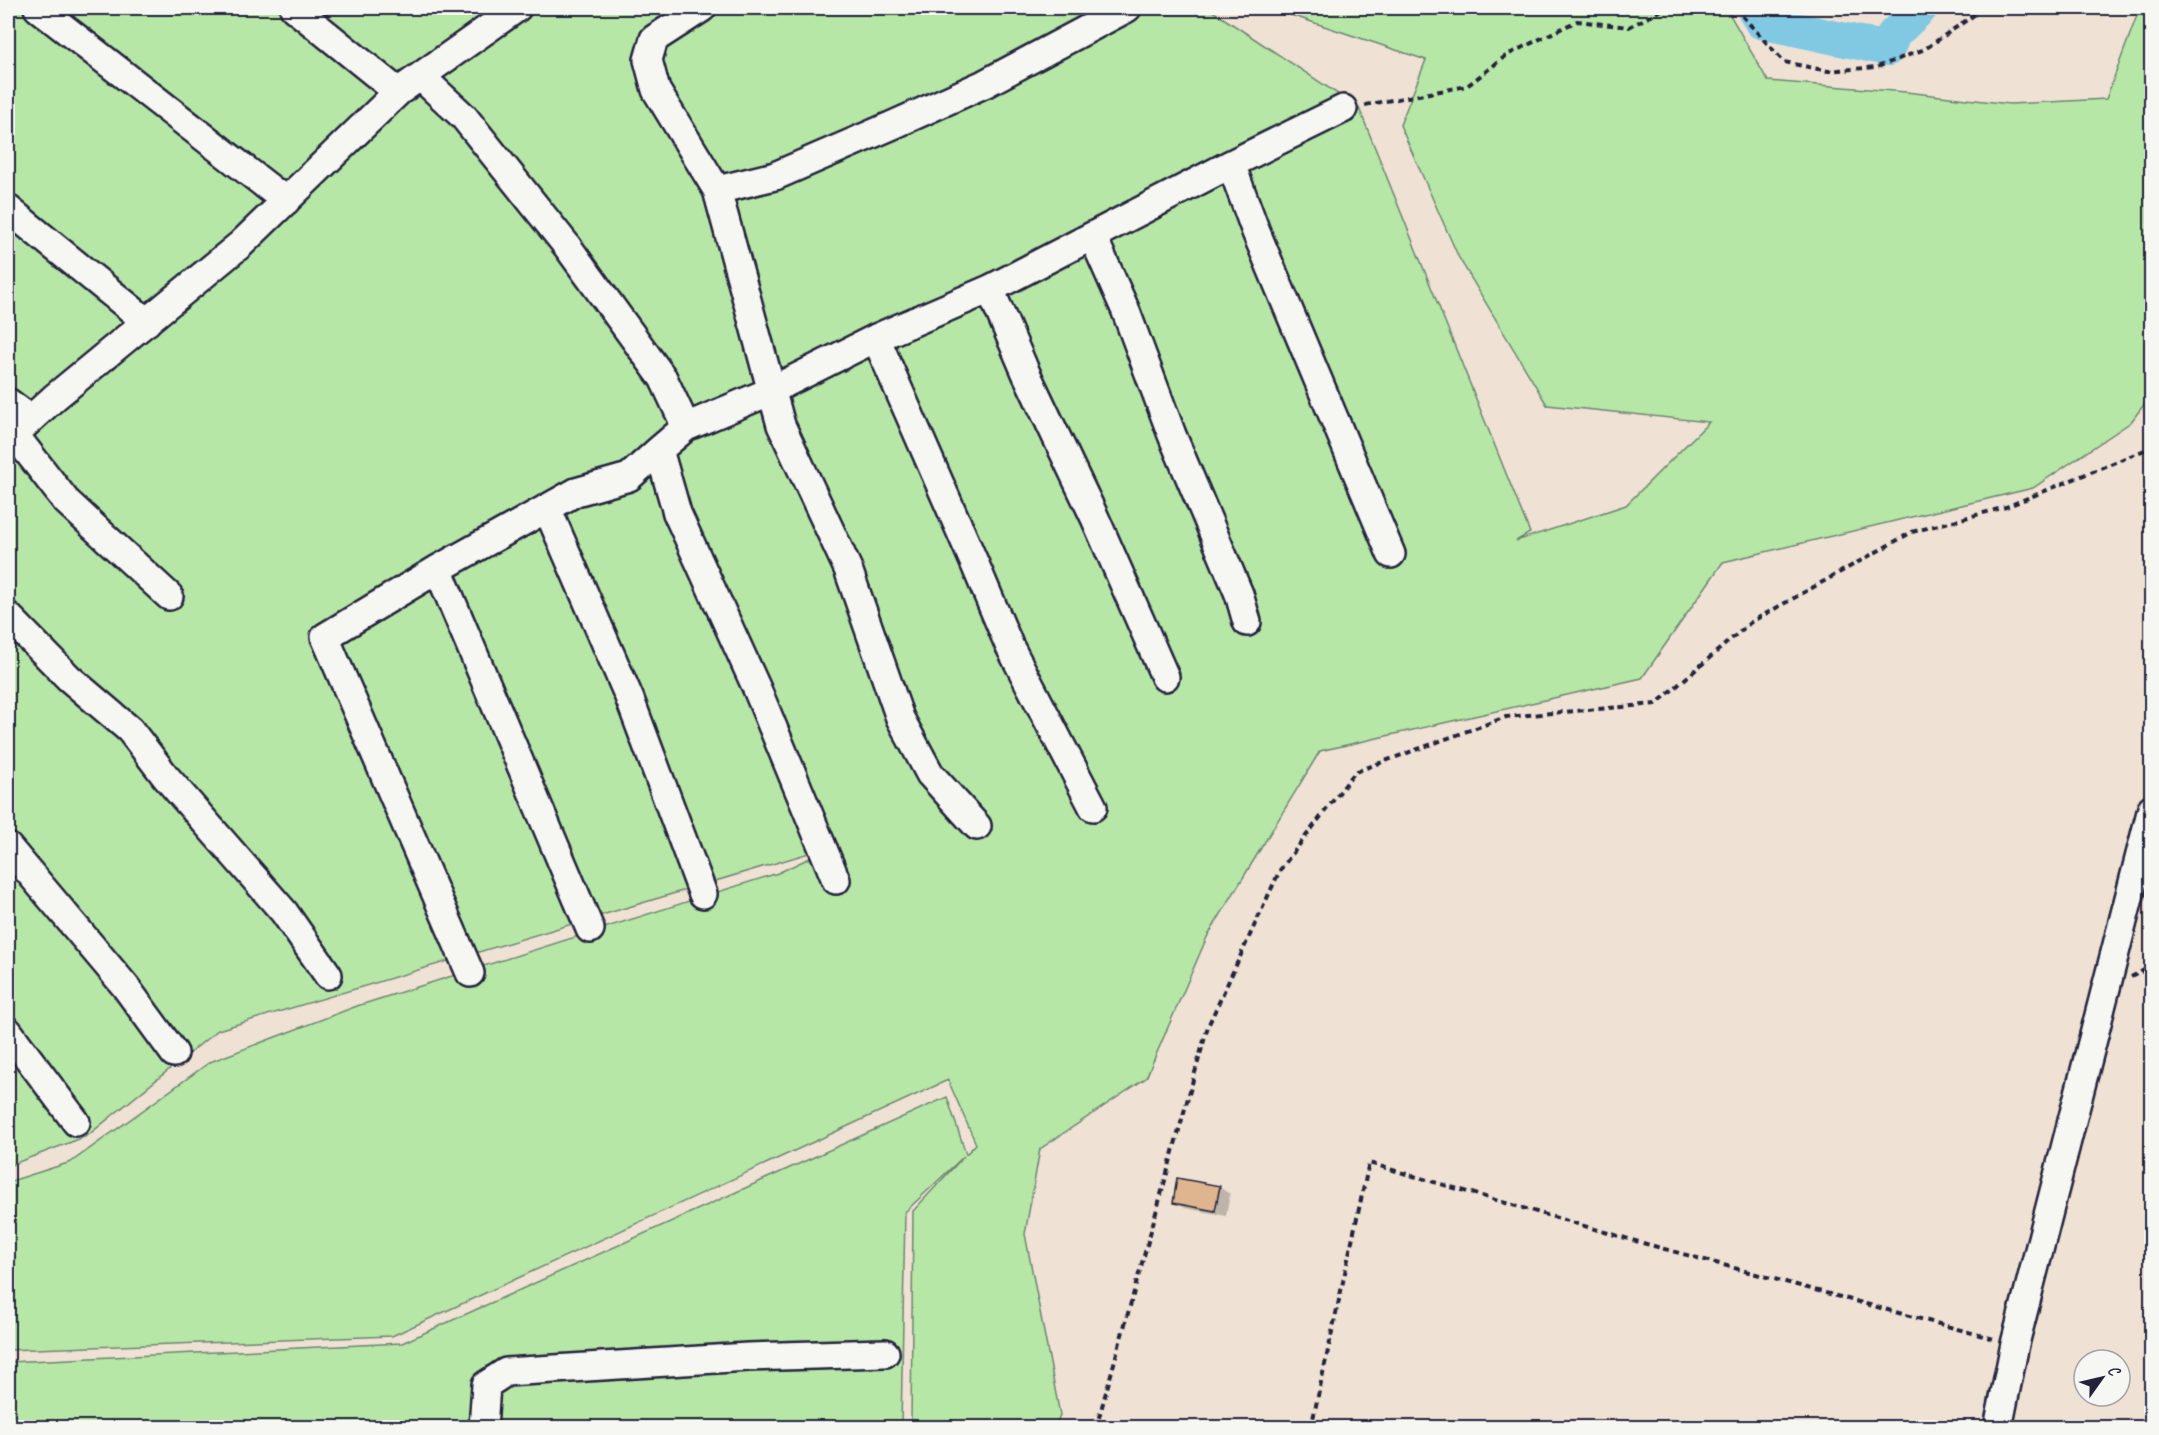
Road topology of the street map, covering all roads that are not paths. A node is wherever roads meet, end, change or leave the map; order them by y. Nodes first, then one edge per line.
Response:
1 (38, 8) edge
2 (294, 8) edge
3 (517, 8) edge
4 (702, 8) edge
5 (1127, 8) edge
6 (421, 76) junction
7 (398, 93) junction
8 (1343, 109) road end
9 (1231, 164) junction
10 (717, 190) junction
11 (286, 201) junction
12 (8, 209) edge
13 (1093, 237) junction
14 (990, 289) junction
15 (147, 322) junction
16 (876, 338) junction
17 (771, 390) junction
18 (8, 402) edge
19 (686, 428) junction
20 (18, 431) edge
21 (659, 450) junction
22 (547, 508) junction
23 (1391, 554) dead end
24 (438, 569) junction
25 (169, 596) dead end
26 (8, 616) edge
27 (1247, 622) dead end
28 (1165, 677) dead end
29 (1093, 807) dead end
30 (2151, 808) edge
31 (977, 826) dead end
32 (8, 848) edge
33 (836, 880) dead end
34 (704, 894) dead end
35 (590, 929) dead end
36 (470, 973) dead end
37 (328, 975) dead end
38 (8, 1031) edge
39 (174, 1053) dead end
40 (76, 1122) dead end
41 (885, 1353) dead end
42 (483, 1428) edge
43 (1998, 1428) edge

1 - 11 street
2 - 7 street
3 - 6 street
4 - 10 street
5 - 10 street
6 - 7 street
6 - 19 street
7 - 11 street
8 - 9 street
9 - 13 street
9 - 23 street
10 - 17 street
11 - 15 street
12 - 15 street
13 - 14 street
13 - 27 street
14 - 16 street
14 - 28 street
15 - 20 street
16 - 17 street
16 - 29 street
17 - 19 street
17 - 31 street
18 - 20 street
19 - 21 street
20 - 25 street
21 - 22 street
21 - 33 street
22 - 24 street
22 - 34 street
24 - 35 street
24 - 36 street
26 - 37 street
30 - 43 street
32 - 39 street
38 - 40 street
41 - 42 street

